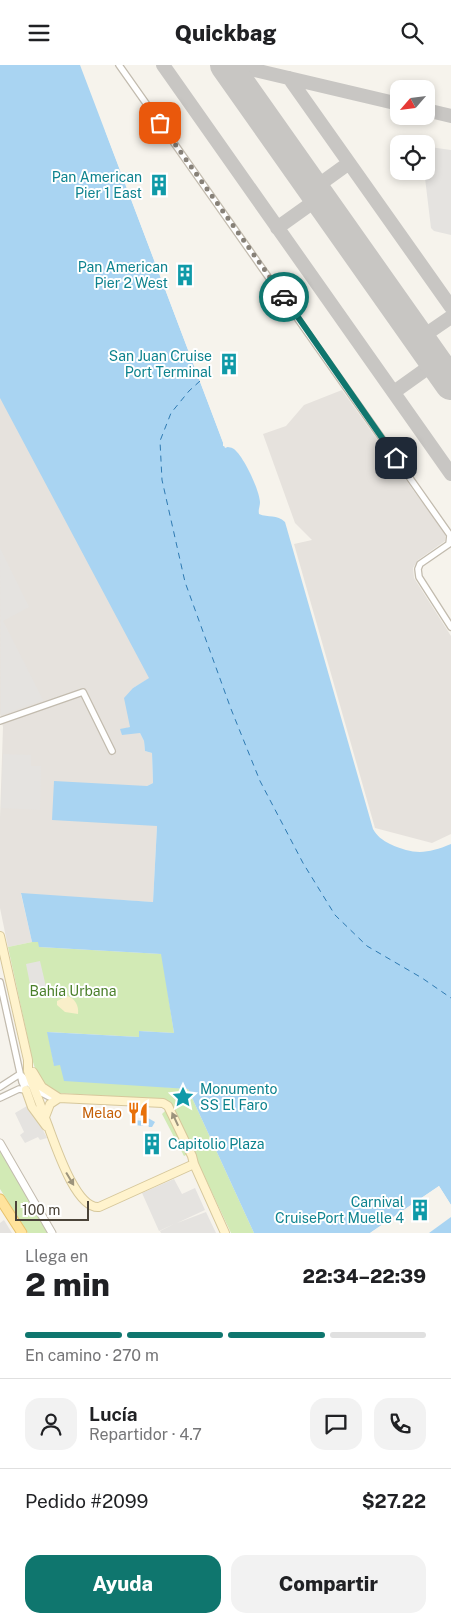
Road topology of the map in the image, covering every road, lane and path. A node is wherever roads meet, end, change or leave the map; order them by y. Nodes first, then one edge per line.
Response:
1 (119, 65) edge
2 (451, 627) edge
3 (0, 721) edge
4 (112, 751) dead end
5 (0, 936) edge
6 (0, 983) edge
7 (28, 1061) junction
8 (20, 1074) junction
9 (0, 1087) edge
10 (29, 1088) junction
11 (0, 1098) edge
12 (59, 1099) junction
13 (45, 1117) junction
14 (51, 1134) junction
15 (0, 1143) edge
16 (194, 1164) junction
17 (0, 1199) edge
18 (22, 1233) edge
19 (52, 1233) edge
20 (225, 1233) edge

1 - 2 street
3 - 4 street
5 - 7 main road
6 - 8 street
7 - 10 main road
7 - 12 main road
8 - 9 street
8 - 10 street
10 - 11 street
10 - 12 street
10 - 13 main road
10 - 14 main road
12 - 13 main road
16 -> 12 main road
13 - 14 main road
14 -> 16 main road
15 - 19 street
16 - 20 main road
17 - 18 main road

